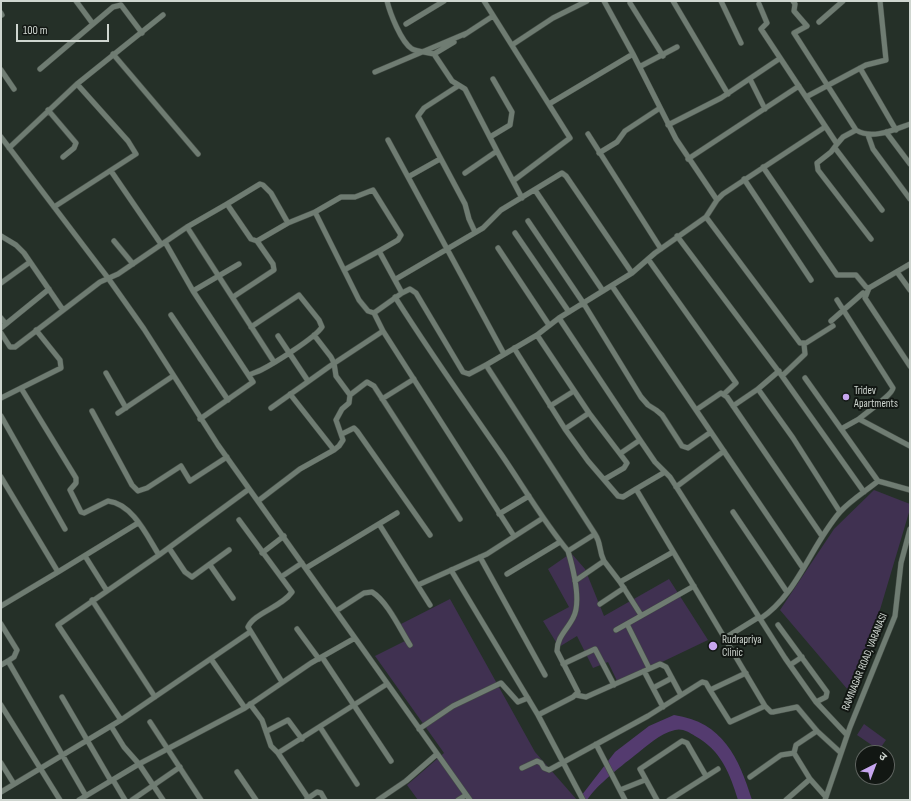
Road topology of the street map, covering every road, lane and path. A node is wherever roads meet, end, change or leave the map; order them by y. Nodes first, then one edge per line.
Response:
1 (76, 1) edge
2 (387, 1) edge
3 (444, 1) edge
4 (484, 1) edge
5 (587, 1) edge
6 (604, 1) edge
7 (673, 1) edge
8 (721, 1) edge
9 (793, 1) edge
10 (843, 1) edge
11 (880, 1) edge
12 (118, 3) edge
13 (630, 3) dead end
14 (759, 4) dead end
15 (163, 15) dead end
16 (494, 16) junction
17 (820, 22) dead end
18 (93, 24) junction
19 (406, 24) dead end
20 (142, 33) junction
21 (467, 33) junction
22 (742, 42) dead end
23 (512, 45) junction
24 (676, 47) dead end
25 (424, 52) junction
26 (113, 54) junction
27 (434, 54) junction
28 (633, 54) junction
29 (662, 56) junction
30 (779, 59) junction
31 (641, 66) junction
32 (860, 68) junction
33 (40, 69) dead end
34 (1, 70) edge
35 (375, 72) dead end
36 (493, 79) dead end
37 (750, 79) junction
38 (77, 84) junction
39 (458, 86) junction
40 (799, 86) junction
41 (829, 86) junction
42 (14, 89) dead end
43 (728, 94) junction
44 (806, 97) junction
45 (549, 104) junction
46 (660, 108) junction
47 (765, 108) junction
48 (48, 110) junction
49 (910, 124) edge
50 (668, 125) junction
51 (825, 127) junction
52 (856, 130) junction
53 (896, 130) junction
54 (886, 132) junction
55 (588, 134) dead end
56 (868, 135) junction
57 (1, 137) edge
58 (490, 137) junction
59 (388, 140) dead end
60 (836, 146) junction
61 (9, 148) junction
62 (497, 151) junction
63 (599, 153) junction
64 (198, 154) dead end
65 (63, 157) dead end
66 (440, 159) junction
67 (688, 159) junction
68 (910, 164) edge
69 (763, 167) junction
70 (111, 171) junction
71 (465, 173) dead end
72 (408, 177) junction
73 (744, 179) junction
74 (513, 181) junction
75 (535, 190) junction
76 (910, 197) edge
77 (522, 198) junction
78 (716, 200) junction
79 (227, 204) junction
80 (54, 207) junction
81 (882, 210) dead end
82 (315, 212) junction
83 (706, 218) junction
84 (528, 221) dead end
85 (288, 223) junction
86 (187, 227) junction
87 (475, 232) junction
88 (515, 233) dead end
89 (1, 236) edge
90 (677, 236) junction
91 (871, 239) dead end
92 (114, 241) dead end
93 (257, 242) junction
94 (163, 243) junction
95 (447, 248) junction
96 (498, 248) dead end
97 (661, 249) junction
98 (378, 251) junction
99 (648, 259) junction
100 (30, 262) junction
101 (133, 264) junction
102 (239, 264) dead end
103 (910, 264) edge
104 (344, 270) junction
105 (897, 272) junction
106 (632, 273) junction
107 (220, 276) junction
108 (108, 278) junction
109 (396, 279) junction
110 (811, 280) dead end
111 (1, 283) edge
112 (612, 286) junction
113 (869, 288) junction
114 (49, 289) junction
115 (910, 290) edge
116 (193, 291) junction
117 (603, 291) junction
118 (402, 293) junction
119 (862, 293) dead end
120 (233, 297) junction
121 (395, 297) junction
122 (838, 300) dead end
123 (584, 304) junction
124 (63, 310) junction
125 (844, 310) junction
126 (569, 312) junction
127 (374, 313) junction
128 (171, 315) dead end
129 (1, 318) edge
130 (559, 318) junction
131 (6, 324) junction
132 (548, 325) junction
133 (251, 327) junction
134 (1, 328) edge
135 (36, 330) junction
136 (383, 331) junction
137 (1, 333) edge
138 (537, 334) junction
139 (314, 335) junction
140 (278, 336) dead end
141 (804, 344) junction
142 (514, 348) junction
143 (288, 352) junction
144 (504, 354) junction
145 (274, 362) junction
146 (334, 363) junction
147 (486, 365) junction
148 (910, 366) edge
149 (106, 373) dead end
150 (781, 374) junction
151 (249, 375) junction
152 (173, 376) junction
153 (805, 378) dead end
154 (414, 379) junction
155 (308, 381) junction
156 (21, 388) junction
157 (758, 389) junction
158 (574, 391) junction
159 (290, 394) junction
160 (724, 394) junction
161 (350, 395) junction
162 (1, 398) edge
163 (382, 399) junction
164 (228, 400) junction
165 (550, 406) junction
166 (733, 406) junction
167 (126, 408) junction
168 (271, 408) dead end
169 (696, 410) junction
170 (92, 411) dead end
171 (118, 413) dead end
172 (589, 413) junction
173 (1, 416) edge
174 (200, 419) junction
175 (859, 419) junction
176 (565, 429) junction
177 (841, 429) junction
178 (711, 432) junction
179 (342, 434) junction
180 (640, 440) junction
181 (910, 446) edge
182 (334, 450) junction
183 (724, 451) junction
184 (621, 453) junction
185 (227, 457) junction
186 (665, 472) junction
187 (1, 477) edge
188 (605, 479) junction
189 (878, 481) junction
190 (676, 487) junction
191 (249, 489) junction
192 (636, 489) junction
193 (910, 490) edge
194 (864, 492) junction
195 (529, 496) junction
196 (258, 501) junction
197 (733, 512) dead end
198 (840, 512) junction
199 (397, 513) dead end
200 (499, 514) junction
201 (543, 518) junction
202 (460, 519) dead end
203 (239, 520) dead end
204 (138, 523) junction
205 (378, 524) junction
206 (65, 529) dead end
207 (910, 529) edge
208 (595, 534) junction
209 (430, 535) dead end
210 (284, 536) junction
211 (514, 536) junction
212 (822, 536) junction
213 (560, 542) junction
214 (168, 548) junction
215 (229, 550) dead end
216 (568, 551) junction
217 (262, 552) junction
218 (673, 552) junction
219 (159, 555) junction
220 (85, 556) junction
221 (480, 557) junction
222 (604, 560) junction
223 (302, 563) junction
224 (210, 565) junction
225 (306, 568) junction
226 (803, 568) junction
227 (451, 570) junction
228 (58, 572) junction
229 (507, 574) dead end
230 (281, 577) junction
231 (575, 581) junction
232 (620, 582) junction
233 (418, 585) junction
234 (694, 586) junction
235 (624, 588) junction
236 (107, 591) junction
237 (787, 592) junction
238 (233, 598) dead end
239 (92, 600) junction
240 (600, 604) dead end
241 (430, 605) dead end
242 (1, 606) edge
243 (336, 611) junction
244 (641, 615) junction
245 (760, 618) junction
246 (1, 624) edge
247 (627, 624) junction
248 (778, 626) dead end
249 (297, 629) dead end
250 (616, 630) dead end
251 (250, 632) junction
252 (355, 638) junction
253 (725, 638) junction
254 (410, 645) dead end
255 (802, 657) junction
256 (320, 658) junction
257 (210, 659) junction
258 (8, 661) junction
259 (563, 664) junction
260 (790, 665) junction
261 (1, 666) edge
262 (647, 669) junction
263 (746, 673) junction
264 (545, 675) dead end
265 (672, 678) junction
266 (282, 682) junction
267 (387, 684) junction
268 (614, 685) junction
269 (653, 688) junction
270 (710, 690) junction
271 (576, 694) junction
272 (681, 695) junction
273 (62, 697) dead end
274 (154, 697) junction
275 (528, 698) junction
276 (816, 702) junction
277 (250, 704) junction
278 (353, 704) junction
279 (1, 705) edge
280 (765, 706) junction
281 (663, 707) junction
282 (245, 708) junction
283 (3, 711) edge
284 (538, 714) junction
285 (121, 720) junction
286 (150, 722) dead end
287 (111, 726) junction
288 (320, 727) junction
289 (419, 729) junction
290 (266, 731) junction
291 (817, 731) junction
292 (847, 735) junction
293 (302, 739) junction
294 (87, 740) junction
295 (596, 744) junction
296 (168, 749) junction
297 (278, 753) junction
298 (794, 753) junction
299 (841, 753) junction
300 (437, 754) junction
301 (62, 755) junction
302 (392, 761) dead end
303 (564, 761) junction
304 (1, 763) edge
305 (139, 764) junction
306 (180, 767) junction
307 (41, 768) junction
308 (522, 768) dead end
309 (718, 769) dead end
310 (237, 772) dead end
311 (706, 776) junction
312 (750, 777) dead end
313 (810, 779) junction
314 (112, 780) junction
315 (645, 780) junction
316 (14, 784) junction
317 (153, 784) junction
318 (357, 784) dead end
319 (620, 790) junction
320 (1, 792) edge
321 (466, 795) junction
322 (86, 796) junction
323 (582, 797) edge
324 (307, 799) edge
325 (825, 799) edge
326 (60, 800) edge
327 (79, 800) edge
328 (125, 800) edge
329 (132, 800) edge
330 (163, 800) edge
331 (201, 800) edge
332 (256, 800) edge
333 (326, 800) edge
334 (378, 800) edge
335 (458, 800) edge
336 (470, 800) edge
337 (625, 800) edge
338 (657, 800) edge
339 (669, 800) edge
340 (786, 800) edge

1 - 18 street
2 - 25 street
3 - 19 street
4 - 16 street
5 - 23 street
6 - 28 street
7 - 43 street
8 - 22 street
9 - 41 street
10 - 17 street
11 - 32 street
12 - 18 street
12 - 20 street
13 - 29 street
14 - 30 street
15 - 20 street
16 - 21 street
16 - 23 street
18 - 33 street
20 - 26 street
21 - 25 street
21 - 27 street
23 - 45 street
24 - 29 street
25 - 27 street
25 - 35 street
26 - 38 street
26 - 64 street
27 - 39 street
28 - 31 street
28 - 45 street
29 - 31 street
30 - 37 street
30 - 40 street
31 - 46 street
32 - 41 street
32 - 53 street
34 - 42 street
36 - 58 street
37 - 43 street
37 - 47 street
38 - 48 street
38 - 70 street
39 - 58 street
39 - 66 street
40 - 44 street
40 - 47 street
41 - 44 street
41 - 52 street
43 - 50 street
44 - 51 street
45 - 74 street
46 - 50 street
46 - 63 street
47 - 67 street
48 - 61 street
48 - 65 street
49 - 53 street
50 - 67 street
51 - 60 street
51 - 69 street
52 - 56 street
52 - 60 street
53 - 54 street
54 - 56 street
54 - 68 street
55 - 63 street
56 - 76 street
57 - 61 street
58 - 62 street
59 - 72 street
60 - 81 street
60 - 91 street
61 - 80 street
62 - 71 street
62 - 74 street
63 - 97 street
66 - 72 street
66 - 87 street
67 - 78 street
69 - 73 street
69 - 113 street
70 - 80 street
70 - 94 street
72 - 95 street
73 - 78 street
73 - 110 street
74 - 77 street
75 - 77 street
75 - 106 street
75 - 117 street
77 - 87 street
78 - 83 street
79 - 85 street
79 - 86 street
79 - 93 street
80 - 108 street
82 - 85 street
82 - 98 street
82 - 104 street
83 - 90 street
83 - 141 street
84 - 123 street
85 - 93 street
86 - 94 street
86 - 107 street
87 - 95 street
88 - 126 street
89 - 100 street
90 - 97 street
90 - 150 street
92 - 101 street
93 - 120 street
94 - 101 street
94 - 116 street
95 - 109 street
95 - 144 street
96 - 132 street
97 - 99 street
98 - 104 street
98 - 109 street
99 - 106 street
99 - 160 street
100 - 111 street
100 - 114 street
101 - 108 street
102 - 107 street
103 - 105 street
104 - 127 street
105 - 113 street
105 - 115 street
106 - 112 street
107 - 116 street
107 - 120 street
108 - 124 street
108 - 152 street
109 - 118 street
112 - 117 street
112 - 169 street
113 - 148 street
114 - 124 street
114 - 131 street
116 - 151 street
117 - 123 street
118 - 121 street
118 - 147 street
119 - 125 street
120 - 133 street
121 - 127 street
121 - 195 street
122 - 125 street
123 - 126 street
123 - 178 street
124 - 135 street
125 - 141 street
125 - 175 street
126 - 130 street
127 - 136 street
128 - 164 street
129 - 131 street
130 - 132 street
130 - 180 street
131 - 134 street
132 - 138 street
133 - 139 street
133 - 145 street
135 - 137 street
135 - 156 street
136 - 146 street
136 - 154 street
138 - 142 street
138 - 158 street
139 - 143 street
139 - 146 street
140 - 143 street
141 - 150 street
142 - 144 street
142 - 165 street
143 - 145 street
143 - 155 street
144 - 147 street
145 - 151 street
146 - 155 street
146 - 161 street
147 - 208 street
149 - 167 street
150 - 157 street
150 - 194 street
151 - 164 street
152 - 167 street
152 - 174 street
153 - 177 street
154 - 163 street
154 - 200 street
155 - 159 street
156 - 162 street
156 - 204 street
157 - 166 street
157 - 198 street
158 - 165 street
158 - 172 street
159 - 168 street
159 - 182 street
160 - 166 street
160 - 169 street
161 - 163 street
161 - 179 street
163 - 202 street
164 - 174 street
165 - 176 street
166 - 212 street
167 - 171 street
169 - 178 street
170 - 185 street
172 - 176 street
172 - 184 street
173 - 206 street
174 - 185 street
175 - 177 street
175 - 181 street
176 - 188 street
177 - 189 street
178 - 183 street
179 - 182 street
179 - 209 street
180 - 184 street
180 - 186 street
182 - 196 street
183 - 190 street
183 - 226 street
184 - 188 street
185 - 191 street
186 - 190 street
186 - 192 street
187 - 228 street
188 - 192 street
189 - 193 street
189 - 194 street
190 - 245 street
191 - 196 street
191 - 214 street
192 - 218 street
194 - 198 street
195 - 200 street
195 - 201 street
196 - 210 street
197 - 237 street
198 - 212 street
199 - 205 street
200 - 211 street
201 - 211 street
201 - 213 street
203 - 217 street
204 - 219 street
204 - 220 street
205 - 225 street
205 - 233 street
207 - 292 street, RAMNAGAR ROAD, VARANASI
208 - 216 street
208 - 222 street
210 - 217 street
210 - 223 street
211 - 221 street
212 - 226 street
213 - 216 street
213 - 229 street
214 - 219 street
214 - 224 street
215 - 224 street
216 - 231 street
217 - 230 street
218 - 232 street
218 - 234 street
219 - 236 street
220 - 228 street
220 - 236 street
221 - 227 street
221 - 264 street
222 - 231 street
222 - 232 street
223 - 225 street
223 - 230 street
224 - 238 street
225 - 243 street
226 - 237 street
227 - 233 street
227 - 275 street
228 - 242 street
230 - 251 street
231 - 259 street
232 - 235 street
233 - 241 street
234 - 244 street
234 - 253 street
235 - 240 street
235 - 244 street
236 - 239 street
237 - 245 street
239 - 274 street
239 - 285 street
243 - 252 street
243 - 254 street
244 - 247 street
245 - 253 street
245 - 260 street
246 - 258 street
247 - 250 street
247 - 262 street
248 - 255 street
249 - 256 street
251 - 257 street
251 - 266 street
252 - 256 street
252 - 267 street
253 - 263 street
255 - 260 street
255 - 276 street
256 - 266 street
256 - 278 street
257 - 274 street
257 - 282 street
258 - 261 street
258 - 301 street
259 - 268 street
259 - 271 street
260 - 276 street
262 - 265 street
262 - 268 street
262 - 269 street
263 - 270 street
263 - 280 street
265 - 269 street
265 - 272 street
266 - 277 street
267 - 278 street
267 - 289 street
268 - 271 street
269 - 281 street
270 - 272 street
270 - 280 street
271 - 284 street
272 - 281 street
273 - 294 street
274 - 285 street
275 - 284 street
275 - 289 street
276 - 292 street
277 - 282 street
277 - 290 street
278 - 288 street
278 - 302 street
279 - 283 street
280 - 291 street
281 - 295 street
282 - 296 street
283 - 307 street
284 - 303 street
285 - 287 street
286 - 296 street
287 - 294 street
287 - 305 street
288 - 293 street
288 - 318 street
289 - 300 street
290 - 293 street
290 - 297 street
291 - 298 street
291 - 299 street
292 - 299 street, RAMNAGAR ROAD, VARANASI
293 - 297 street
294 - 301 street
294 - 314 street
295 - 303 street
295 - 319 street
296 - 305 street
296 - 306 street
297 - 324 street
298 - 312 street
298 - 313 street
299 - 325 street, RAMNAGAR ROAD, VARANASI
300 - 321 street
300 - 334 street
301 - 307 street
301 - 322 street
303 - 308 street
303 - 323 street
304 - 316 street
305 - 314 street
305 - 317 street
306 - 317 street
306 - 331 street
307 - 316 street
307 - 326 street
309 - 311 street
310 - 332 street
311 - 315 street
311 - 339 street
313 - 325 street
313 - 340 street
314 - 322 street
314 - 328 street
315 - 319 street
315 - 338 street
316 - 320 street
317 - 329 street
317 - 330 street
319 - 337 street
321 - 335 street
321 - 336 street
322 - 327 street
324 - 333 street

